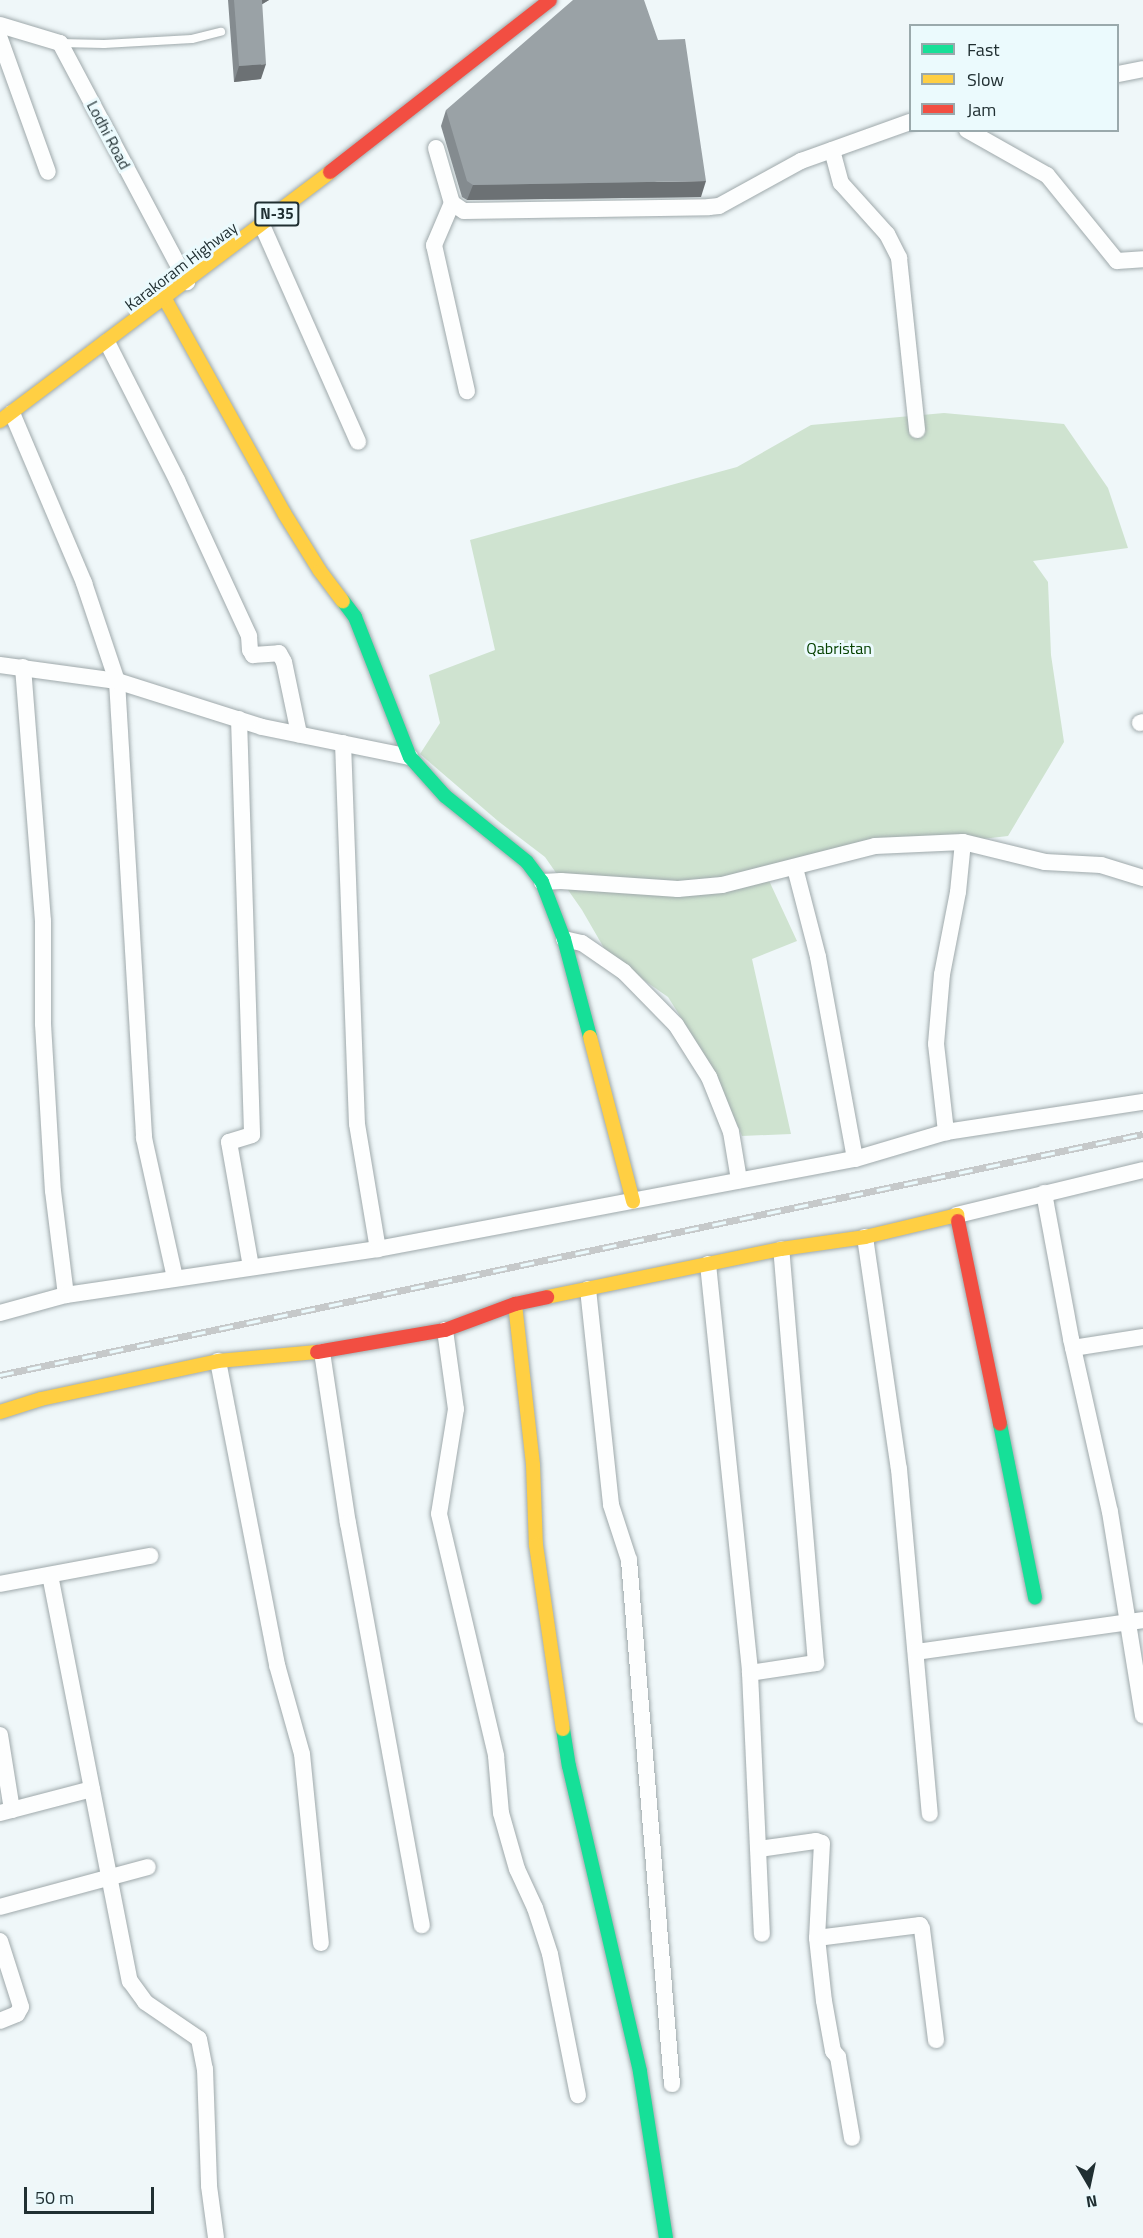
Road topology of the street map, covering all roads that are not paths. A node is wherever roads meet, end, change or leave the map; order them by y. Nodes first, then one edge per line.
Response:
1 (550, 0) edge
2 (0, 24) edge
3 (221, 32) dead end
4 (0, 39) edge
5 (60, 43) junction
6 (1143, 69) edge
7 (1119, 74) edge
8 (909, 122) edge
9 (971, 132) edge
10 (436, 148) dead end
11 (832, 150) junction
12 (48, 172) dead end
13 (452, 203) junction
14 (262, 225) junction
15 (1143, 259) edge
16 (187, 282) junction
17 (165, 298) junction
18 (107, 342) junction
19 (467, 391) dead end
20 (6, 417) edge
21 (917, 430) dead end
22 (358, 442) dead end
23 (0, 665) edge
24 (23, 667) junction
25 (117, 681) junction
26 (239, 719) junction
27 (299, 734) junction
28 (343, 743) junction
29 (410, 757) junction
30 (963, 842) junction
31 (795, 868) junction
32 (1143, 878) edge
33 (543, 882) junction
34 (564, 939) junction
35 (1143, 1102) edge
36 (946, 1132) junction
37 (855, 1159) junction
38 (1143, 1170) edge
39 (739, 1179) junction
40 (1044, 1194) junction
41 (633, 1201) junction
42 (957, 1215) junction
43 (865, 1237) junction
44 (378, 1249) junction
45 (781, 1249) junction
46 (708, 1264) junction
47 (251, 1267) junction
48 (175, 1278) junction
49 (588, 1289) junction
50 (66, 1295) junction
51 (515, 1304) junction
52 (0, 1313) edge
53 (445, 1330) junction
54 (1143, 1337) edge
55 (1073, 1348) junction
56 (322, 1352) junction
57 (218, 1361) junction
58 (0, 1412) edge
59 (150, 1556) dead end
60 (50, 1575) junction
61 (0, 1584) edge
62 (1035, 1598) dead end
63 (1135, 1621) edge
64 (916, 1652) junction
65 (750, 1673) junction
66 (1143, 1715) edge
67 (0, 1735) edge
68 (92, 1789) junction
69 (6, 1811) edge
70 (930, 1814) dead end
71 (759, 1848) junction
72 (148, 1866) dead end
73 (110, 1877) junction
74 (0, 1906) edge
75 (422, 1925) dead end
76 (762, 1934) dead end
77 (817, 1938) junction
78 (0, 1941) edge
79 (321, 1943) dead end
80 (0, 2021) edge
81 (936, 2040) dead end
82 (672, 2084) dead end
83 (578, 2095) dead end
84 (852, 2138) dead end
85 (216, 2238) edge
86 (666, 2238) edge

1 - 14 main road, Karakoram Highway / N-35
2 - 5 street
3 - 5 lane
4 - 12 street
5 - 16 street, Lodhi Road
6 - 7 street
8 - 11 street
9 - 15 street
10 - 13 street
11 - 13 street
11 - 21 street
13 - 19 street
14 - 16 main road, Karakoram Highway / N-35
14 - 22 street
16 - 17 main road, Karakoram Highway / N-35
17 - 18 main road, Karakoram Highway / N-35
17 - 29 main road
18 - 20 main road, Karakoram Highway / N-35
18 - 27 street
20 - 25 street
23 - 24 street
24 - 25 street
24 - 50 street
25 - 26 street
25 - 48 street
26 - 27 street
26 - 47 street
27 - 28 street
28 - 29 street
28 - 44 street
29 - 33 main road
30 - 31 street
30 - 32 street
30 - 36 street
31 - 33 street
31 - 37 street
33 - 34 main road
34 - 39 street
34 - 41 main road
35 - 36 street
36 - 37 street
37 - 39 street
38 - 40 street
39 - 41 street
40 - 42 street
40 - 55 street
41 - 44 street
42 - 43 main road
42 - 62 main road
43 - 45 main road
43 - 64 street
44 - 47 street
45 - 46 main road
45 - 65 street
46 - 49 main road
46 - 65 street
47 - 48 street
48 - 50 street
49 - 51 main road
49 - 82 street
50 - 52 street
51 - 53 main road
51 - 86 main road
53 - 56 main road
53 - 83 street
54 - 55 street
55 - 63 street
56 - 57 main road
56 - 75 street
57 - 58 main road
57 - 79 street
59 - 60 street
60 - 61 street
60 - 68 street
63 - 64 street
63 - 66 street
64 - 70 street
65 - 71 street
67 - 69 street
68 - 69 street
68 - 73 street
71 - 76 street
71 - 77 street
72 - 73 street
73 - 74 street
73 - 85 street
77 - 81 street
77 - 84 street
78 - 80 street

